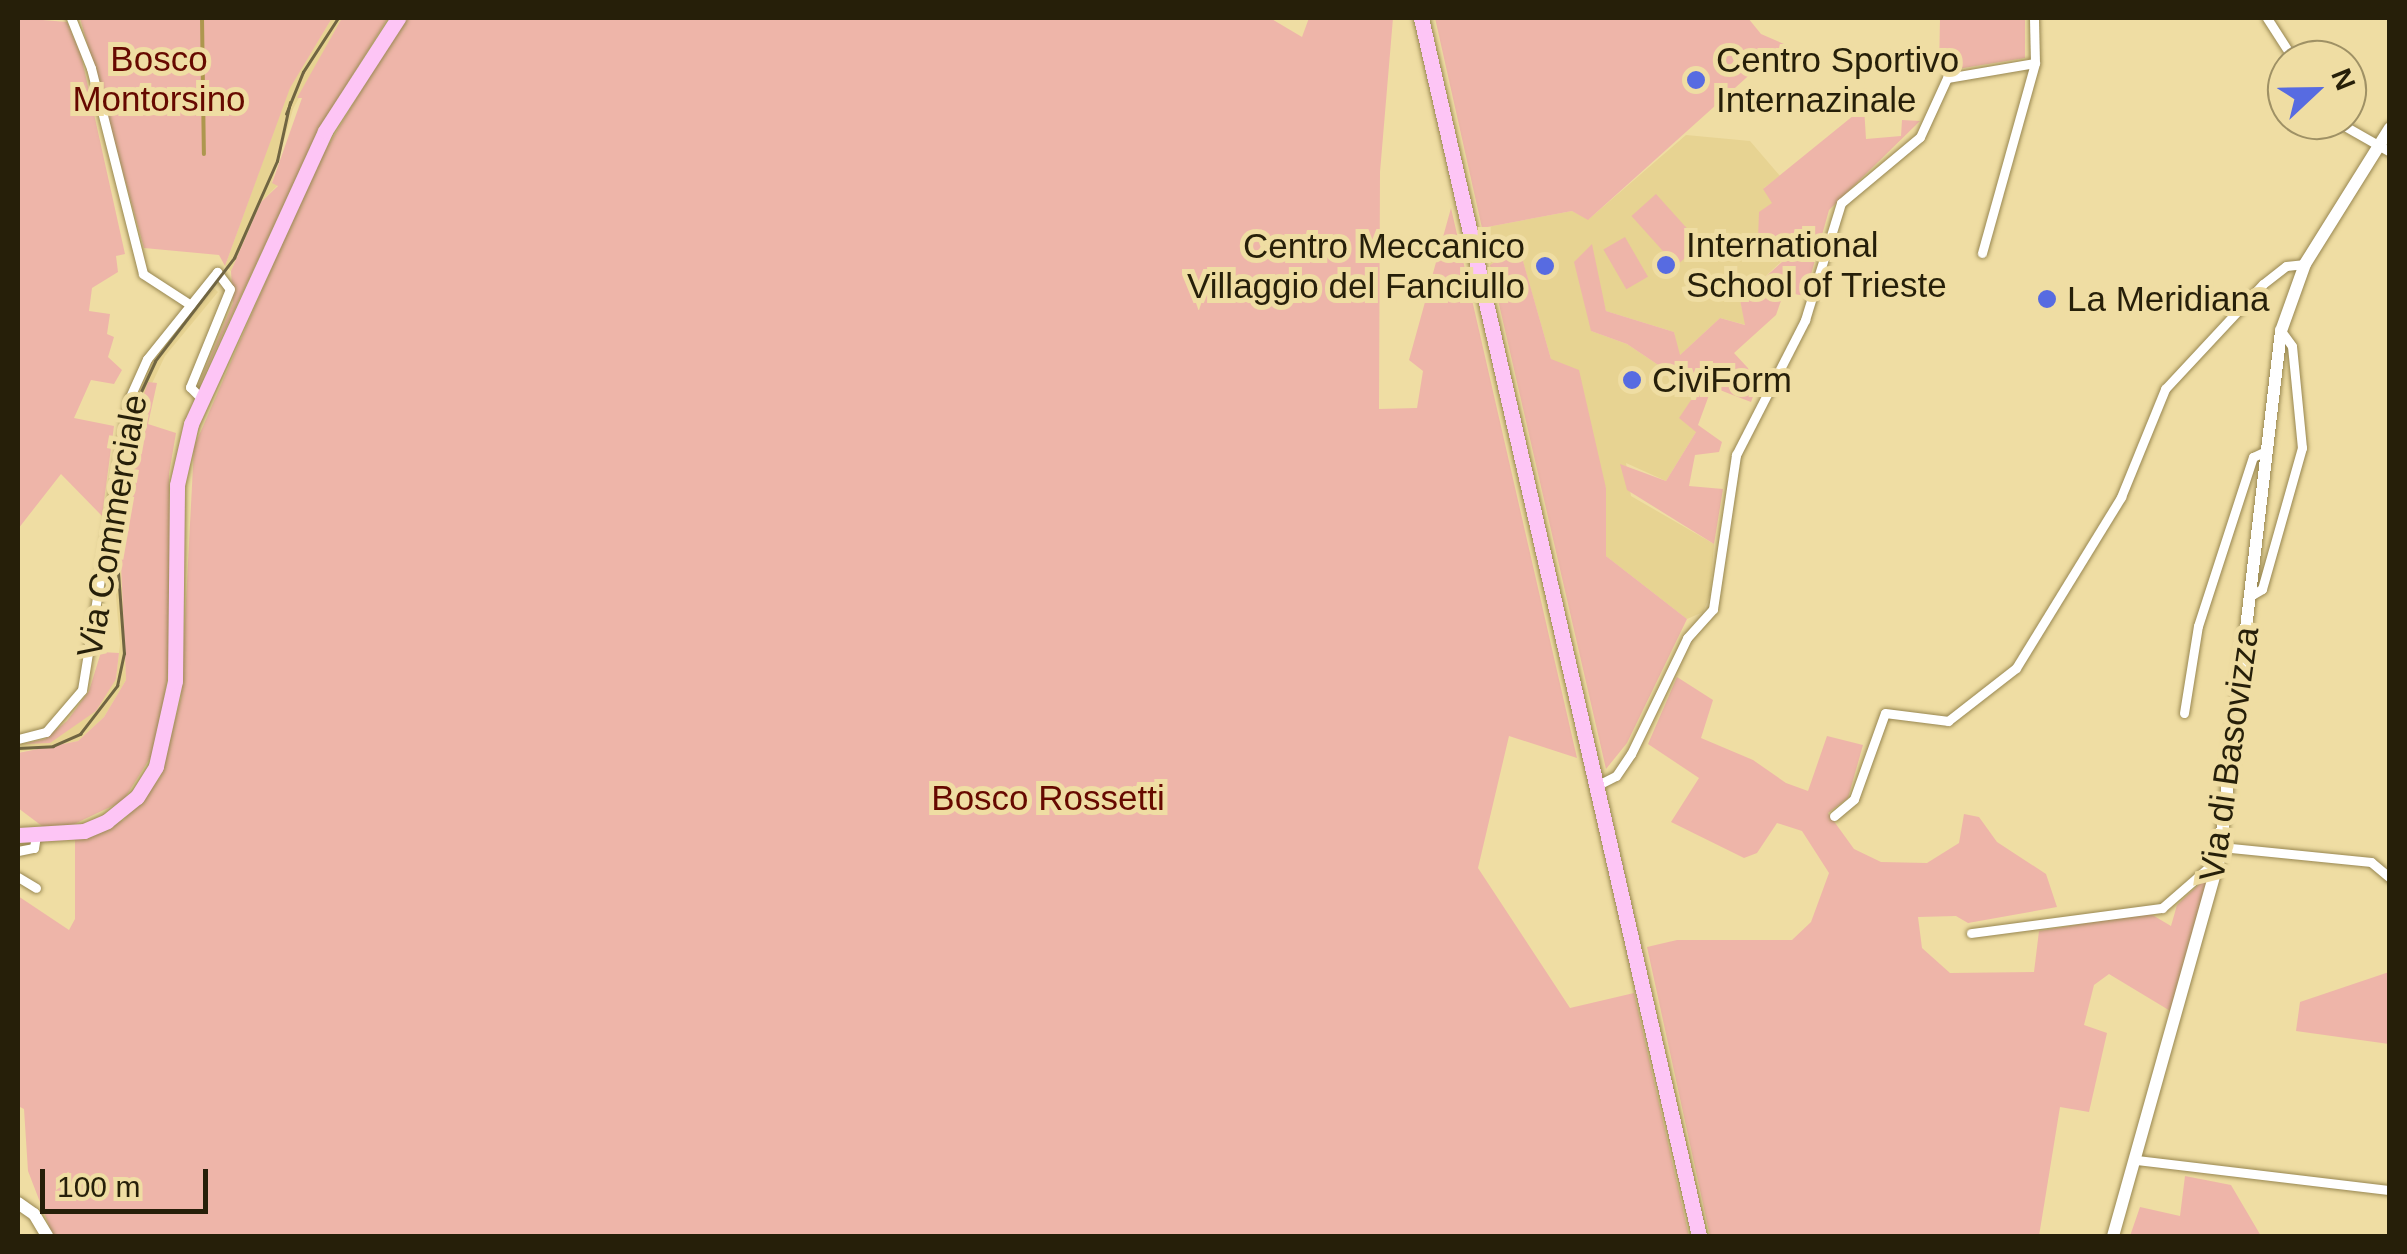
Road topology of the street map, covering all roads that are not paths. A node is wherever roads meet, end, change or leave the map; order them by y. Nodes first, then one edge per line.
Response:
1 (71, 18) edge
2 (398, 18) edge
3 (1421, 18) edge
4 (2034, 18) edge
5 (2267, 18) edge
6 (2281, 40) edge
7 (2035, 63) junction
8 (2390, 128) edge
9 (2383, 150) edge
10 (1982, 253) dead end
11 (2305, 264) junction
12 (191, 306) junction
13 (2281, 331) junction
14 (202, 399) junction
15 (2266, 450) junction
16 (2250, 596) junction
17 (2184, 714) dead end
18 (18, 739) edge
19 (1596, 786) junction
20 (1834, 816) dead end
21 (18, 835) edge
22 (36, 835) junction
23 (18, 851) edge
24 (2220, 853) junction
25 (18, 877) edge
26 (2390, 878) edge
27 (36, 888) dead end
28 (1971, 933) dead end
29 (2136, 1160) junction
30 (2390, 1190) edge
31 (18, 1208) edge
32 (47, 1236) edge
33 (1698, 1236) edge
34 (2113, 1236) edge

1 - 12 street
2 - 14 main road
3 - 19 main road
4 - 7 street
5 - 6 street
7 - 10 street
7 - 19 street
8 - 9 main road, Via di Basovizza
9 - 11 main road, Via di Basovizza
11 - 13 main road, Via di Basovizza
11 - 20 street
12 - 14 street, Via Commerciale
12 - 18 street, Via Commerciale
13 - 15 main road, Via di Basovizza
13 - 16 street
14 - 22 main road
15 - 16 main road, Via di Basovizza
15 - 17 street
16 - 24 main road, Via di Basovizza
19 - 33 main road
21 - 22 main road
22 - 23 street
24 - 26 street
24 - 28 street
24 - 29 main road, Via di Basovizza
25 - 27 street
29 - 30 street
29 - 34 main road, Via di Basovizza
31 - 32 main road

